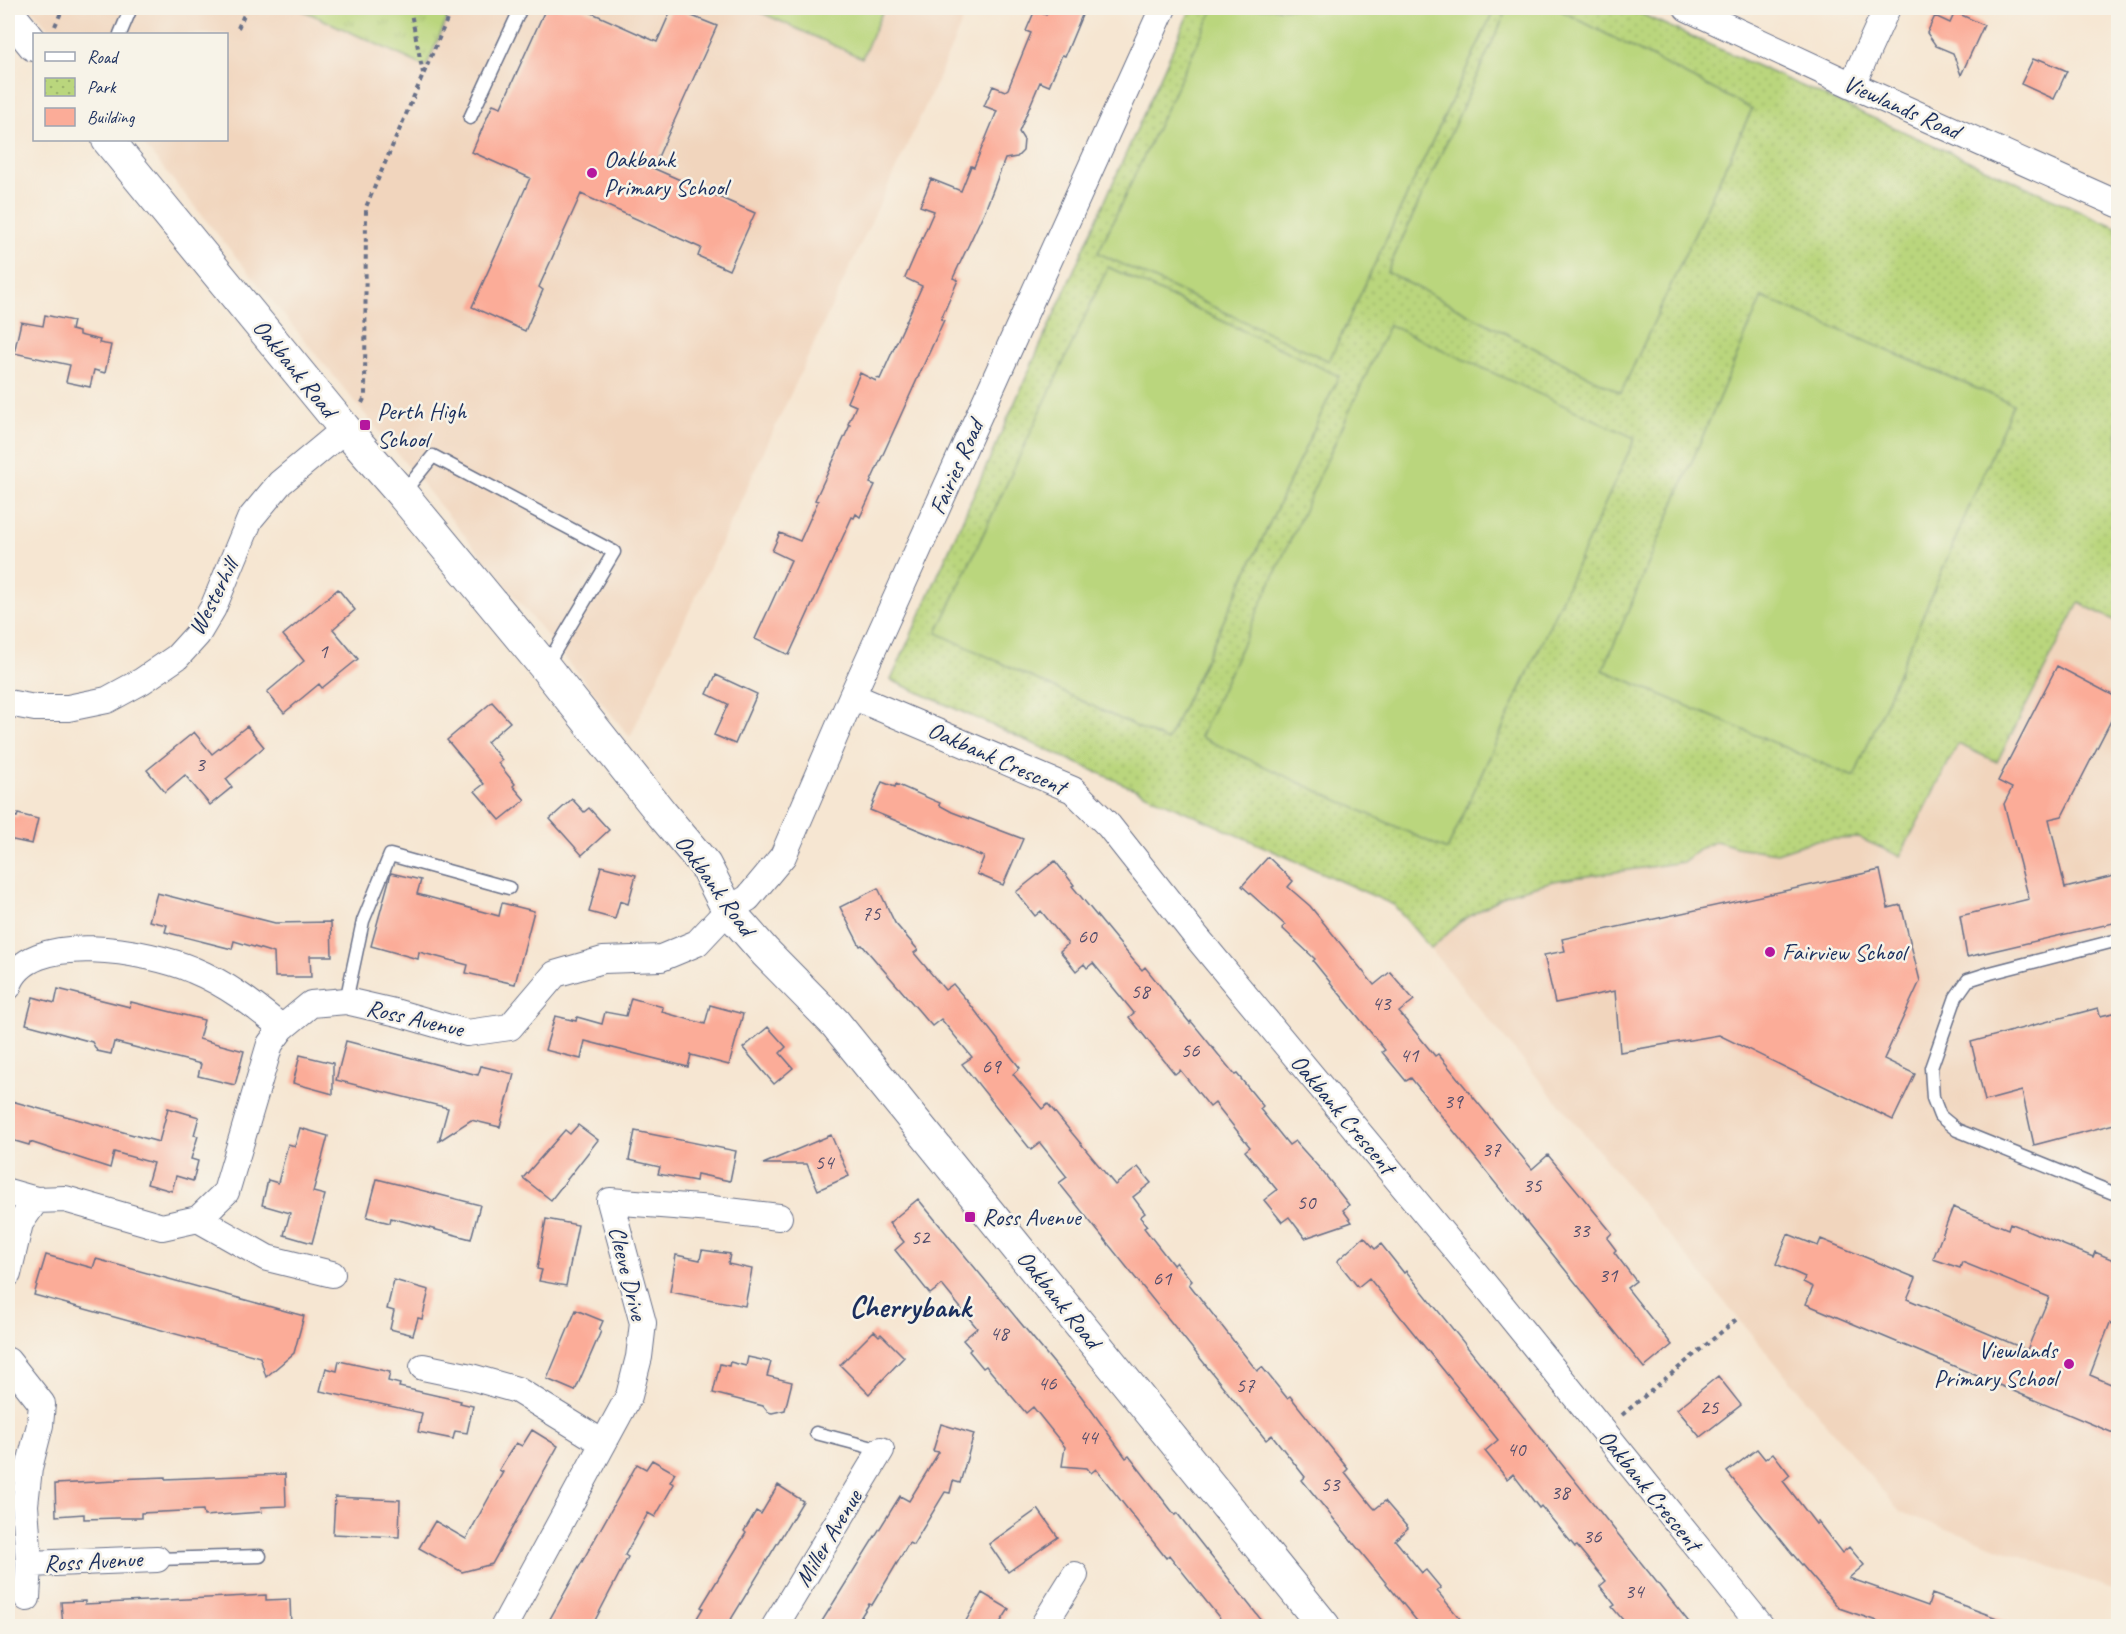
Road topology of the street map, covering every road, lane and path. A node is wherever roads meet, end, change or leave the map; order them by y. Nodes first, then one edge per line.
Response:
1 (63, 8) edge
2 (131, 8) edge
3 (247, 8) edge
4 (410, 8) edge
5 (452, 8) edge
6 (521, 8) edge
7 (1163, 8) edge
8 (1687, 8) edge
9 (1887, 8) edge
10 (8, 13) edge
11 (238, 28) dead end
12 (50, 33) edge
13 (120, 33) edge
14 (33, 44) edge
15 (424, 73) junction
16 (1852, 85) junction
17 (470, 118) dead end
18 (109, 141) edge
19 (2118, 204) edge
20 (345, 429) junction
21 (402, 494) junction
22 (545, 667) junction
23 (852, 696) junction
24 (8, 702) edge
25 (509, 888) dead end
26 (728, 910) junction
27 (2118, 940) edge
28 (8, 987) edge
29 (346, 1001) junction
30 (282, 1028) junction
31 (8, 1192) edge
32 (2118, 1195) edge
33 (36, 1200) junction
34 (779, 1217) dead end
35 (198, 1219) junction
36 (8, 1274) edge
37 (332, 1274) dead end
38 (1737, 1319) dead end
39 (8, 1361) edge
40 (423, 1367) dead end
41 (1603, 1431) junction
42 (816, 1433) dead end
43 (603, 1443) junction
44 (880, 1450) joint
45 (260, 1556) dead end
46 (157, 1558) joint
47 (29, 1564) junction
48 (1075, 1575) dead end
49 (27, 1598) dead end
50 (504, 1626) edge
51 (775, 1626) edge
52 (1043, 1626) edge
53 (1324, 1626) edge
54 (1761, 1626) edge

1 - 12 path
2 - 13 lane
3 - 11 path
4 - 15 path
5 - 15 path
6 - 17 lane
7 - 23 street, Fairies Road
8 - 16 street, Viewlands Road
9 - 16 street
10 - 14 street
15 - 20 path
16 - 19 street, Viewlands Road
18 - 20 street, Oakbank Road
20 - 21 street, Oakbank Road
20 - 24 street, Westerhill
21 - 22 street, Oakbank Road
21 - 22 lane
22 - 26 street, Oakbank Road
23 - 26 street, Fairies Road
23 - 41 street, Oakbank Crescent
25 - 29 lane
26 - 29 street, Ross Avenue
26 - 53 street, Oakbank Road
27 - 32 lane
28 - 30 street
29 - 30 street, Ross Avenue
30 - 35 street, Ross Avenue
31 - 33 street
33 - 35 street
33 - 36 street
34 - 43 street, Cleeve Drive
35 - 37 street
38 - 41 path
39 - 47 street, Ross Avenue
40 - 43 street
41 - 54 street, Oakbank Crescent
42 - 44 lane
43 - 50 street, Cleeve Drive
44 - 51 street, Miller Avenue
45 - 46 lane
46 - 47 street, Ross Avenue
47 - 49 street, Ross Avenue
48 - 52 street

